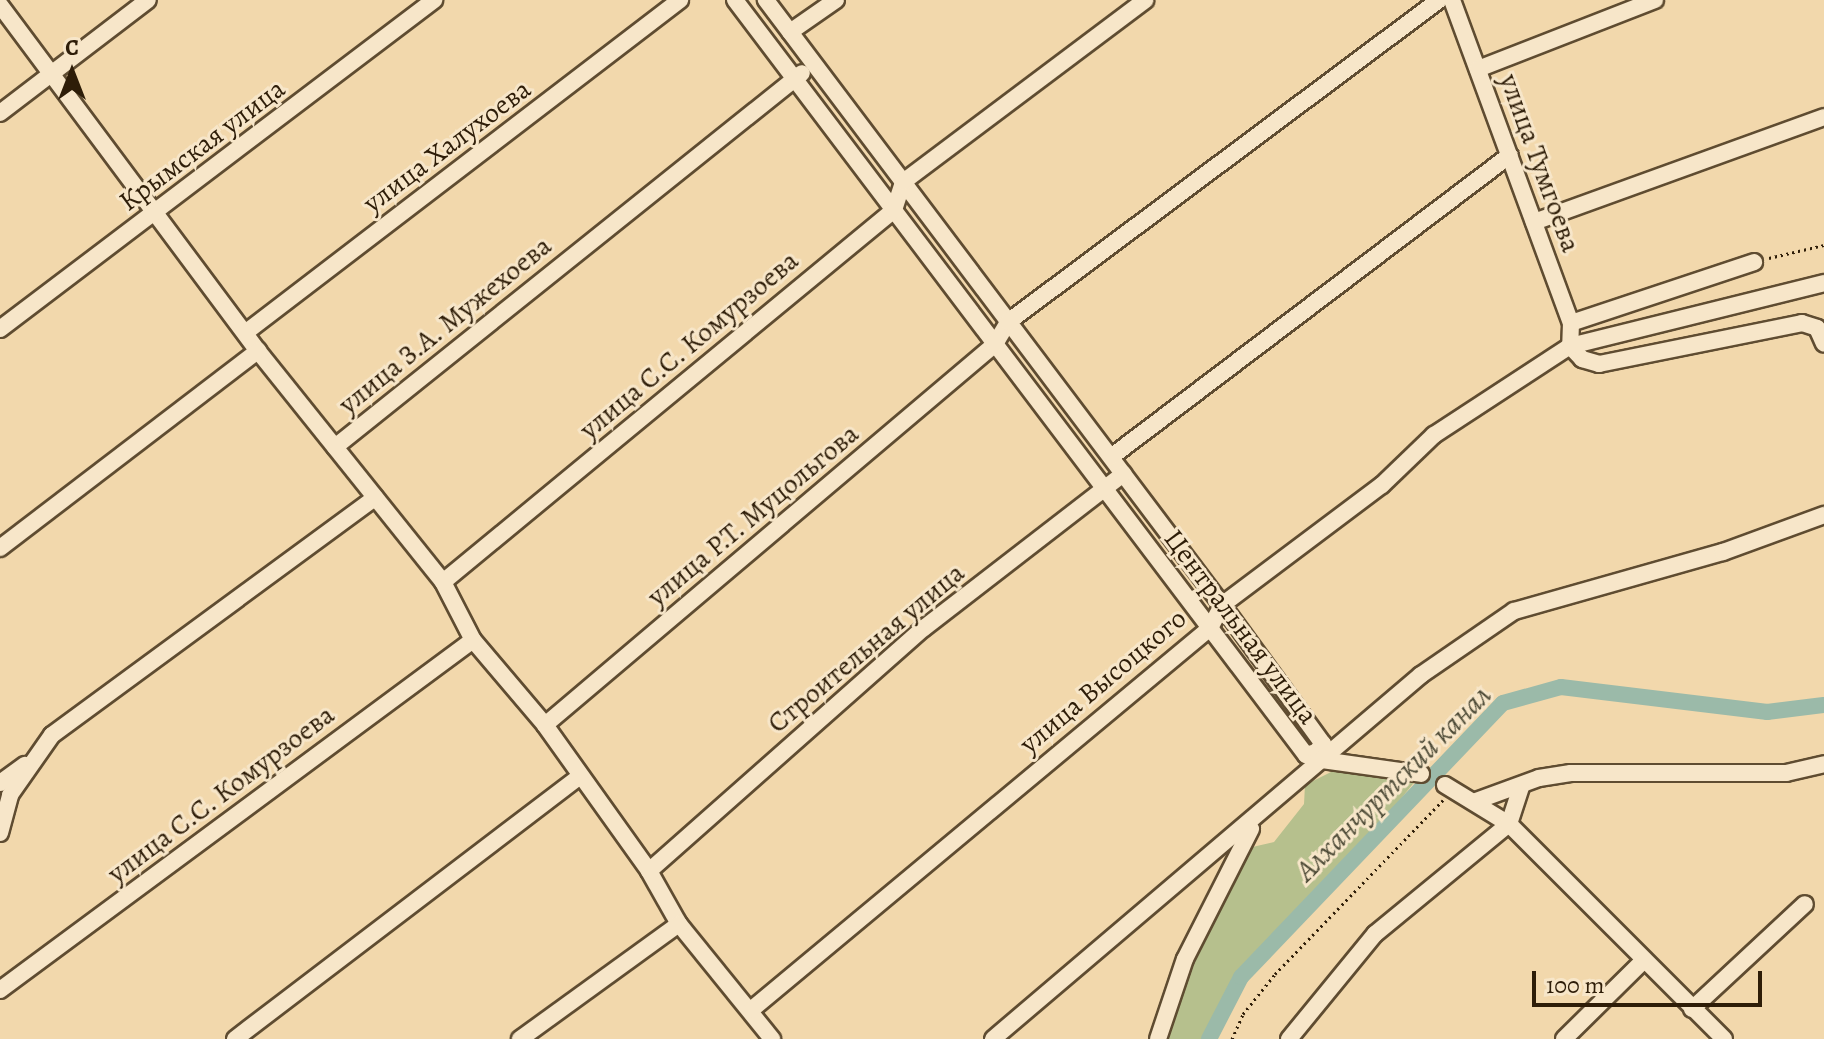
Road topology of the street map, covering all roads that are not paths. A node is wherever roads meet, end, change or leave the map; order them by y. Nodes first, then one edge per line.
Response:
1 (148, 0) edge
2 (434, 0) edge
3 (680, 0) edge
4 (735, 0) edge
5 (766, 0) edge
6 (836, 0) edge
7 (1145, 0) edge
8 (1439, 0) edge
9 (1452, 0) edge
10 (1655, 0) edge
11 (0, 5) edge
12 (790, 32) junction
13 (814, 64) junction
14 (1478, 69) junction
15 (55, 72) junction
16 (795, 79) junction
17 (0, 113) edge
18 (1824, 117) edge
19 (1510, 155) junction
20 (903, 182) junction
21 (894, 210) junction
22 (155, 215) junction
23 (1534, 222) junction
24 (1754, 262) road end
25 (1824, 283) edge
26 (1008, 322) junction
27 (1571, 323) junction
28 (0, 329) edge
29 (245, 333) junction
30 (995, 344) junction
31 (1824, 344) edge
32 (1570, 346) junction
33 (258, 351) junction
34 (335, 447) junction
35 (1111, 457) junction
36 (1123, 474) junction
37 (1104, 489) junction
38 (375, 498) junction
39 (1824, 515) edge
40 (0, 548) edge
41 (443, 582) junction
42 (1222, 605) junction
43 (1210, 628) junction
44 (473, 640) junction
45 (545, 725) junction
46 (1319, 756) junction
47 (31, 761) junction
48 (1824, 764) edge
49 (1421, 774) dead end
50 (580, 776) junction
51 (0, 783) edge
52 (1449, 787) road end
53 (1521, 787) junction
54 (1476, 801) junction
55 (1255, 820) junction
56 (1509, 824) junction
57 (0, 833) edge
58 (649, 871) junction
59 (1805, 904) dead end
60 (679, 924) junction
61 (1643, 961) junction
62 (0, 990) edge
63 (1692, 1009) junction
64 (751, 1010) junction
65 (235, 1039) edge
66 (520, 1039) edge
67 (772, 1039) edge
68 (993, 1039) edge
69 (1158, 1039) edge
70 (1289, 1039) edge
71 (1564, 1039) edge
72 (1724, 1039) edge

1 - 15 street
2 - 22 street, Крымская улица
3 - 29 street, улица Халухоева
4 - 16 street, Центральная улица
5 - 12 street, Центральная улица
6 - 12 street
7 - 20 street
8 - 26 street
9 - 14 street, улица Тумгоева
10 - 14 street
11 - 15 street
12 - 13 street, Центральная улица
13 - 16 street, улица З.А. Мужехоева
13 - 20 street, Центральная улица
14 - 19 street, улица Тумгоева
15 - 17 street
15 - 22 street
16 - 21 street, Центральная улица
16 - 34 street, улица З.А. Мужехоева
18 - 23 street
19 - 23 street, улица Тумгоева
19 - 35 street
20 - 21 street
20 - 26 street, Центральная улица
21 - 30 street, Центральная улица
21 - 41 street, улица С.С. Комурзоева
22 - 28 street, Крымская улица
22 - 29 street
23 - 27 street, улица Тумгоева
24 - 27 street
25 - 32 street, улица Высоцкого
26 - 30 street, улица Р.Т. Муцольгова
26 - 35 street, Центральная улица
27 - 32 street, улица Тумгоева
29 - 33 street
30 - 37 street, Центральная улица
30 - 45 street, улица Р.Т. Муцольгова
31 - 32 street
32 - 42 street, улица Высоцкого
33 - 34 street
33 - 40 street
34 - 38 street, улица З.А. Мужехоева
35 - 36 street, Центральная улица
36 - 37 street, Строительная улица
36 - 42 street, Центральная улица
37 - 43 street, Центральная улица
37 - 58 street, Строительная улица
38 - 41 street, улица З.А. Мужехоева
38 - 47 street
39 - 46 street
41 - 44 street, улица З.А. Мужехоева
42 - 43 street, улица Высоцкого
42 - 46 street, Центральная улица
43 - 46 street, Центральная улица
43 - 64 street, улица Высоцкого
44 - 45 street, улица З.А. Мужехоева
44 - 62 street, улица С.С. Комурзоева
45 - 50 street, улица З.А. Мужехоева
46 - 49 street
46 - 55 street
47 - 51 street
47 - 57 street
48 - 53 street
50 - 58 street, улица З.А. Мужехоева
50 - 65 street
52 - 54 street
53 - 54 street
53 - 56 street
54 - 56 street
55 - 68 street
55 - 69 street
56 - 61 street
56 - 70 street
58 - 60 street, улица З.А. Мужехоева
59 - 63 street
60 - 64 street, улица З.А. Мужехоева
60 - 66 street
61 - 63 street
61 - 71 street
63 - 72 street
64 - 67 street, улица З.А. Мужехоева

